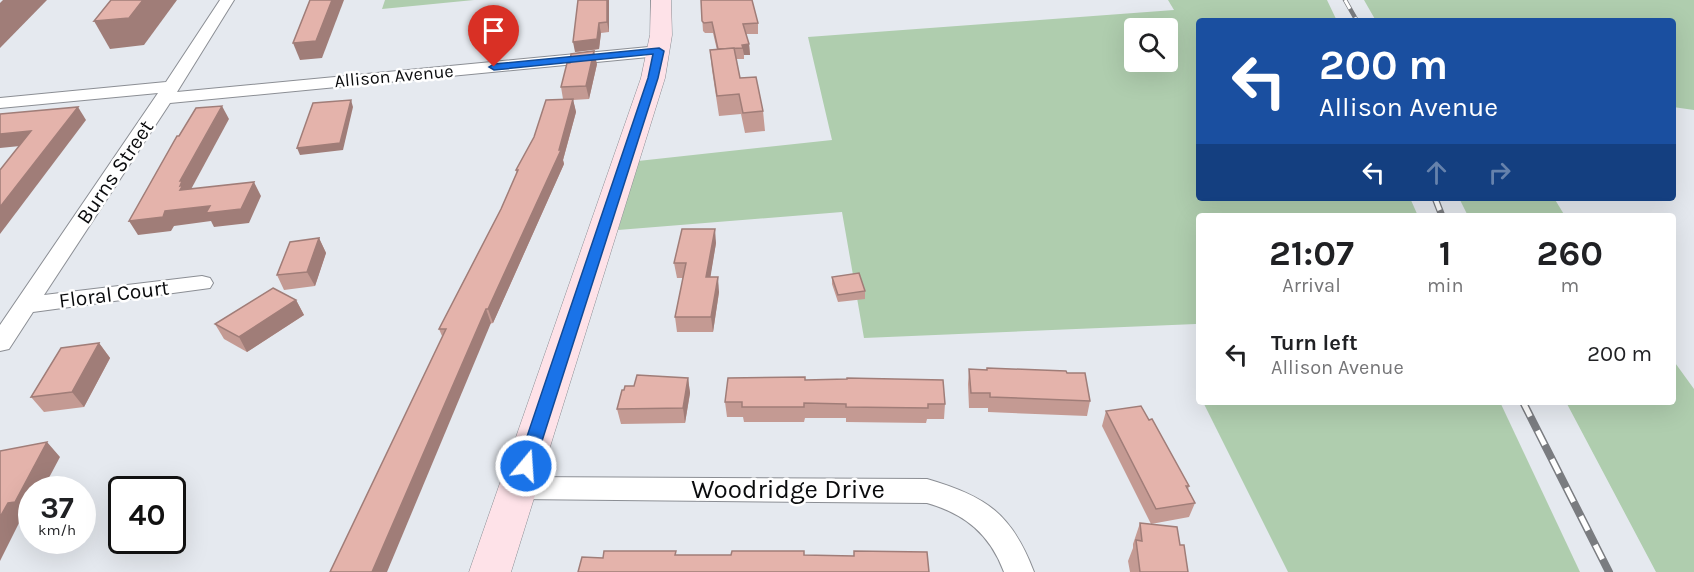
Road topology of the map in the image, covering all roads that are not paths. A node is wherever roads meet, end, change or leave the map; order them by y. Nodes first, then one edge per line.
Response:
1 (227, 0) edge
2 (661, 0) edge
3 (659, 51) junction
4 (168, 93) junction
5 (0, 103) edge
6 (202, 284) dead end
7 (26, 305) junction
8 (0, 344) edge
9 (518, 488) junction
10 (490, 572) edge
11 (1019, 572) edge

1 - 4 street, Burns Street
2 - 3 street
3 - 4 street, Allison Avenue
3 - 9 street
4 - 5 street, Allison Avenue
4 - 7 street, Burns Street
6 - 7 street, Floral Court
7 - 8 street, Burns Street
9 - 10 street
9 - 11 street, Woodridge Drive

